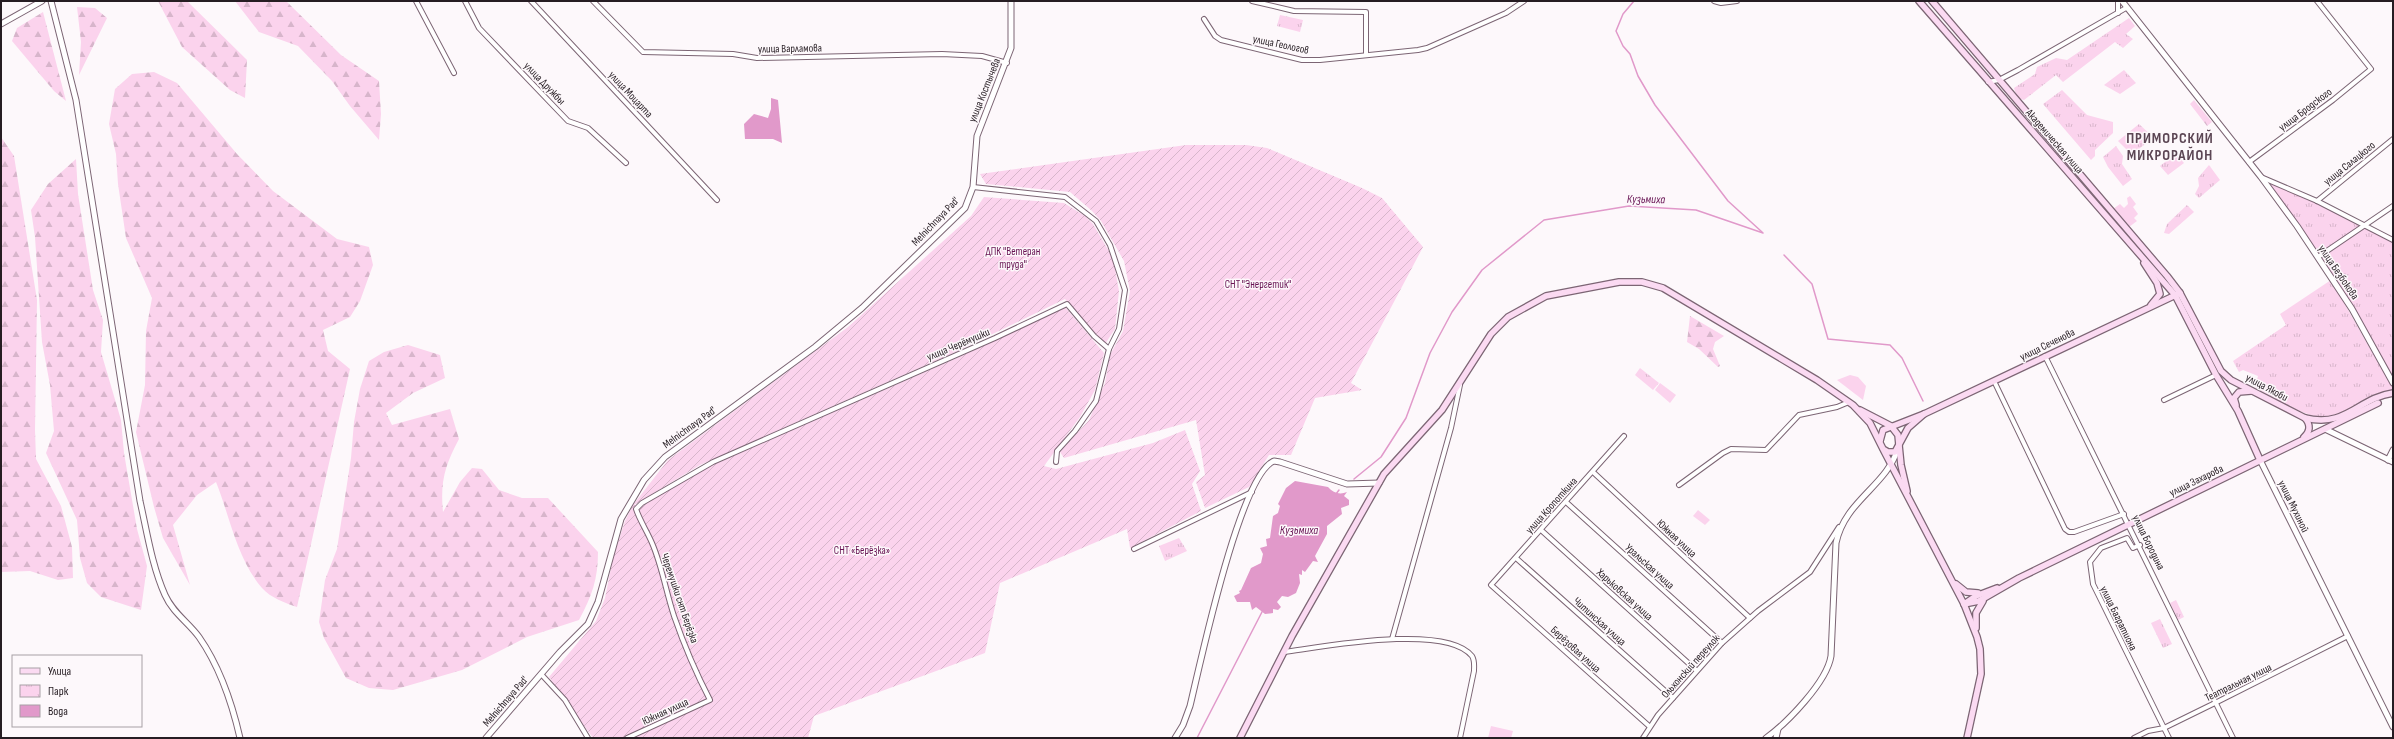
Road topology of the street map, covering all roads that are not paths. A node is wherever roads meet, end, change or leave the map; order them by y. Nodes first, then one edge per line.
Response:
1 (42, 1) edge
2 (51, 1) edge
3 (416, 1) edge
4 (465, 1) edge
5 (531, 1) edge
6 (593, 1) edge
7 (1011, 1) edge
8 (1252, 1) edge
9 (1524, 1) edge
10 (1714, 1) edge
11 (1737, 1) edge
12 (1919, 1) edge
13 (1932, 1) edge
14 (2118, 1) edge
15 (2122, 1) edge
16 (2317, 1) edge
17 (2126, 8) junction
18 (2118, 13) junction
19 (1204, 19) dead end
20 (1, 24) edge
21 (1366, 55) junction
22 (1007, 63) junction
23 (454, 73) dead end
24 (1999, 80) junction
25 (1988, 82) junction
26 (2393, 139) edge
27 (2249, 162) junction
28 (626, 163) dead end
29 (2261, 177) junction
30 (972, 187) junction
31 (717, 200) dead end
32 (2317, 201) junction
33 (2393, 206) edge
34 (2365, 226) junction
35 (2393, 240) edge
36 (2133, 246) junction
37 (2318, 257) junction
38 (2177, 294) junction
39 (2149, 307) junction
40 (1109, 349) junction
41 (2045, 356) junction
42 (2216, 375) junction
43 (1994, 380) junction
44 (2393, 382) edge
45 (1460, 385) junction
46 (2260, 394) junction
47 (2393, 394) edge
48 (2164, 400) dead end
49 (1849, 402) junction
50 (1859, 409) junction
51 (2238, 411) junction
52 (1924, 414) junction
53 (2305, 418) junction
54 (1880, 420) junction
55 (1906, 421) junction
56 (1891, 426) junction
57 (1885, 429) junction
58 (2326, 429) junction
59 (1896, 433) junction
60 (1624, 436) dead end
61 (2297, 442) junction
62 (1880, 444) junction
63 (1898, 445) junction
64 (2393, 450) edge
65 (2260, 460) junction
66 (2390, 461) edge
67 (1056, 462) dead end
68 (1892, 465) junction
69 (1593, 472) junction
70 (1379, 483) junction
71 (1680, 485) dead end
72 (1252, 492) junction
73 (1566, 502) junction
74 (642, 503) joint
75 (1915, 512) junction
76 (2124, 514) junction
77 (2130, 524) junction
78 (1839, 527) junction
79 (1541, 530) junction
80 (2140, 545) junction
81 (1134, 550) dead end
82 (1516, 558) junction
83 (1950, 576) junction
84 (1491, 585) joint
85 (1984, 595) junction
86 (1964, 604) junction
87 (1750, 618) junction
88 (2348, 636) junction
89 (1977, 637) junction
90 (1392, 639) junction
91 (1722, 643) junction
92 (1284, 652) junction
93 (1696, 670) junction
94 (541, 674) junction
95 (1673, 698) junction
96 (710, 700) joint
97 (2217, 702) junction
98 (1648, 726) junction
99 (2393, 727) edge
100 (1779, 728) junction
101 (2164, 728) junction
102 (240, 738) edge
103 (486, 738) edge
104 (588, 738) edge
105 (627, 738) edge
106 (1175, 738) edge
107 (1240, 738) edge
108 (1460, 738) edge
109 (1642, 738) edge
110 (1766, 738) edge
111 (1776, 738) edge
112 (1967, 738) edge
113 (2134, 738) edge
114 (2169, 738) edge
115 (2234, 738) edge

1 - 20 street
2 - 102 street
3 - 23 street
4 - 28 street, улица Дружбы
5 - 31 street, улица Моцарта
6 - 22 street, улица Варламова
7 - 22 street, улица Костычева
8 - 21 street
9 - 21 street, улица Геологов
10 - 11 street
12 - 25 main road, Академическая улица
13 - 24 main road
14 - 18 street
15 - 17 street, улица Безбокова
16 - 27 street, улица Бродского
17 - 18 street
17 - 27 street, улица Безбокова
18 - 24 street
19 - 21 street, улица Геологов
22 - 30 street, улица Костычева
24 - 25 street
24 - 38 main road
25 - 36 main road, Академическая улица
26 - 32 street, улица Салацкого
27 - 29 street, улица Безбокова
29 - 32 street, улица Безбокова
29 - 37 street, улица Безбокова
30 - 40 street
30 - 94 street, Melnichnaya Pad'
32 - 34 street, улица Безбокова
33 - 34 street
34 - 35 street, улица Безбокова
34 - 37 street
36 - 38 main road, Академическая улица
36 - 39 main road
37 - 44 street, улица Безбокова
38 - 39 main road, улица Сеченова
38 - 42 main road, улица Мухиной
38 - 46 main road, улица Якоби
39 - 41 main road, улица Сеченова
40 - 67 street
40 - 74 street, улица Черёмушки
41 - 43 main road, улица Сеченова
41 - 76 street, улица Бородина
42 - 48 street
42 - 51 main road, улица Мухиной
43 - 52 main road, улица Сеченова
43 - 76 street
45 - 49 main road
45 - 70 main road
45 - 90 street
46 - 51 main road
46 - 53 main road, улица Якоби
47 - 53 main road, улица Якоби
47 - 58 main road, улица Захарова
49 - 50 main road
49 - 71 street
50 - 54 main road
50 - 62 main road
51 - 65 main road, улица Мухиной
52 - 55 main road, улица Сеченова
52 - 63 main road, улица Сеченова
53 - 61 main road
54 - 55 main road
54 - 56 main road
55 - 56 main road, улица Сеченова
56 - 57 main road, улица Сеченова
56 - 59 main road
57 - 59 main road
57 - 62 main road
58 - 61 main road, улица Захарова
58 - 66 street
59 - 63 main road
60 - 69 street, улица Кропоткина
61 - 65 main road, улица Захарова
62 - 63 main road
62 - 68 main road
63 - 68 street
63 - 75 main road
64 - 66 street
65 - 77 main road, улица Захарова
65 - 88 street, улица Мухиной
68 - 75 main road
68 - 78 street
69 - 73 street, улица Кропоткина
69 - 87 street, Южная улица
70 - 72 street
70 - 92 main road
72 - 81 street
72 - 106 street
73 - 79 street, улица Кропоткина
73 - 91 street, Уральская улица
74 - 96 street, Черемушки снт Берёзка
75 - 83 main road
76 - 77 street, улица Бородина
77 - 80 street, улица Бородина
77 - 85 main road, улица Захарова
78 - 87 street, Ольхонский переулок
78 - 100 street
79 - 82 street, улица Кропоткина
79 - 93 street, Харьковская улица
80 - 97 street, улица Бородина
80 - 101 street, улица Багратиона
82 - 84 street, улица Кропоткина
82 - 95 street, Читинская улица
83 - 85 main road
83 - 86 main road
84 - 98 street, Берёзовая улица
85 - 86 main road, улица Захарова
85 - 89 main road
86 - 89 main road
87 - 91 street, Ольхонский переулок
88 - 97 street, Театральная улица
88 - 99 street, улица Мухиной
89 - 112 main road
90 - 92 street
90 - 108 street
91 - 93 street, Ольхонский переулок
92 - 107 main road
93 - 95 street, Ольхонский переулок
94 - 103 street, Melnichnaya Pad'
94 - 104 street
95 - 98 street, Ольхонский переулок
96 - 105 street, Южная улица
97 - 101 street, Театральная улица
97 - 115 street, улица Бородина
98 - 109 street, Ольхонский переулок
100 - 110 street
100 - 111 street
101 - 113 street, Театральная улица
101 - 114 street, улица Багратиона

